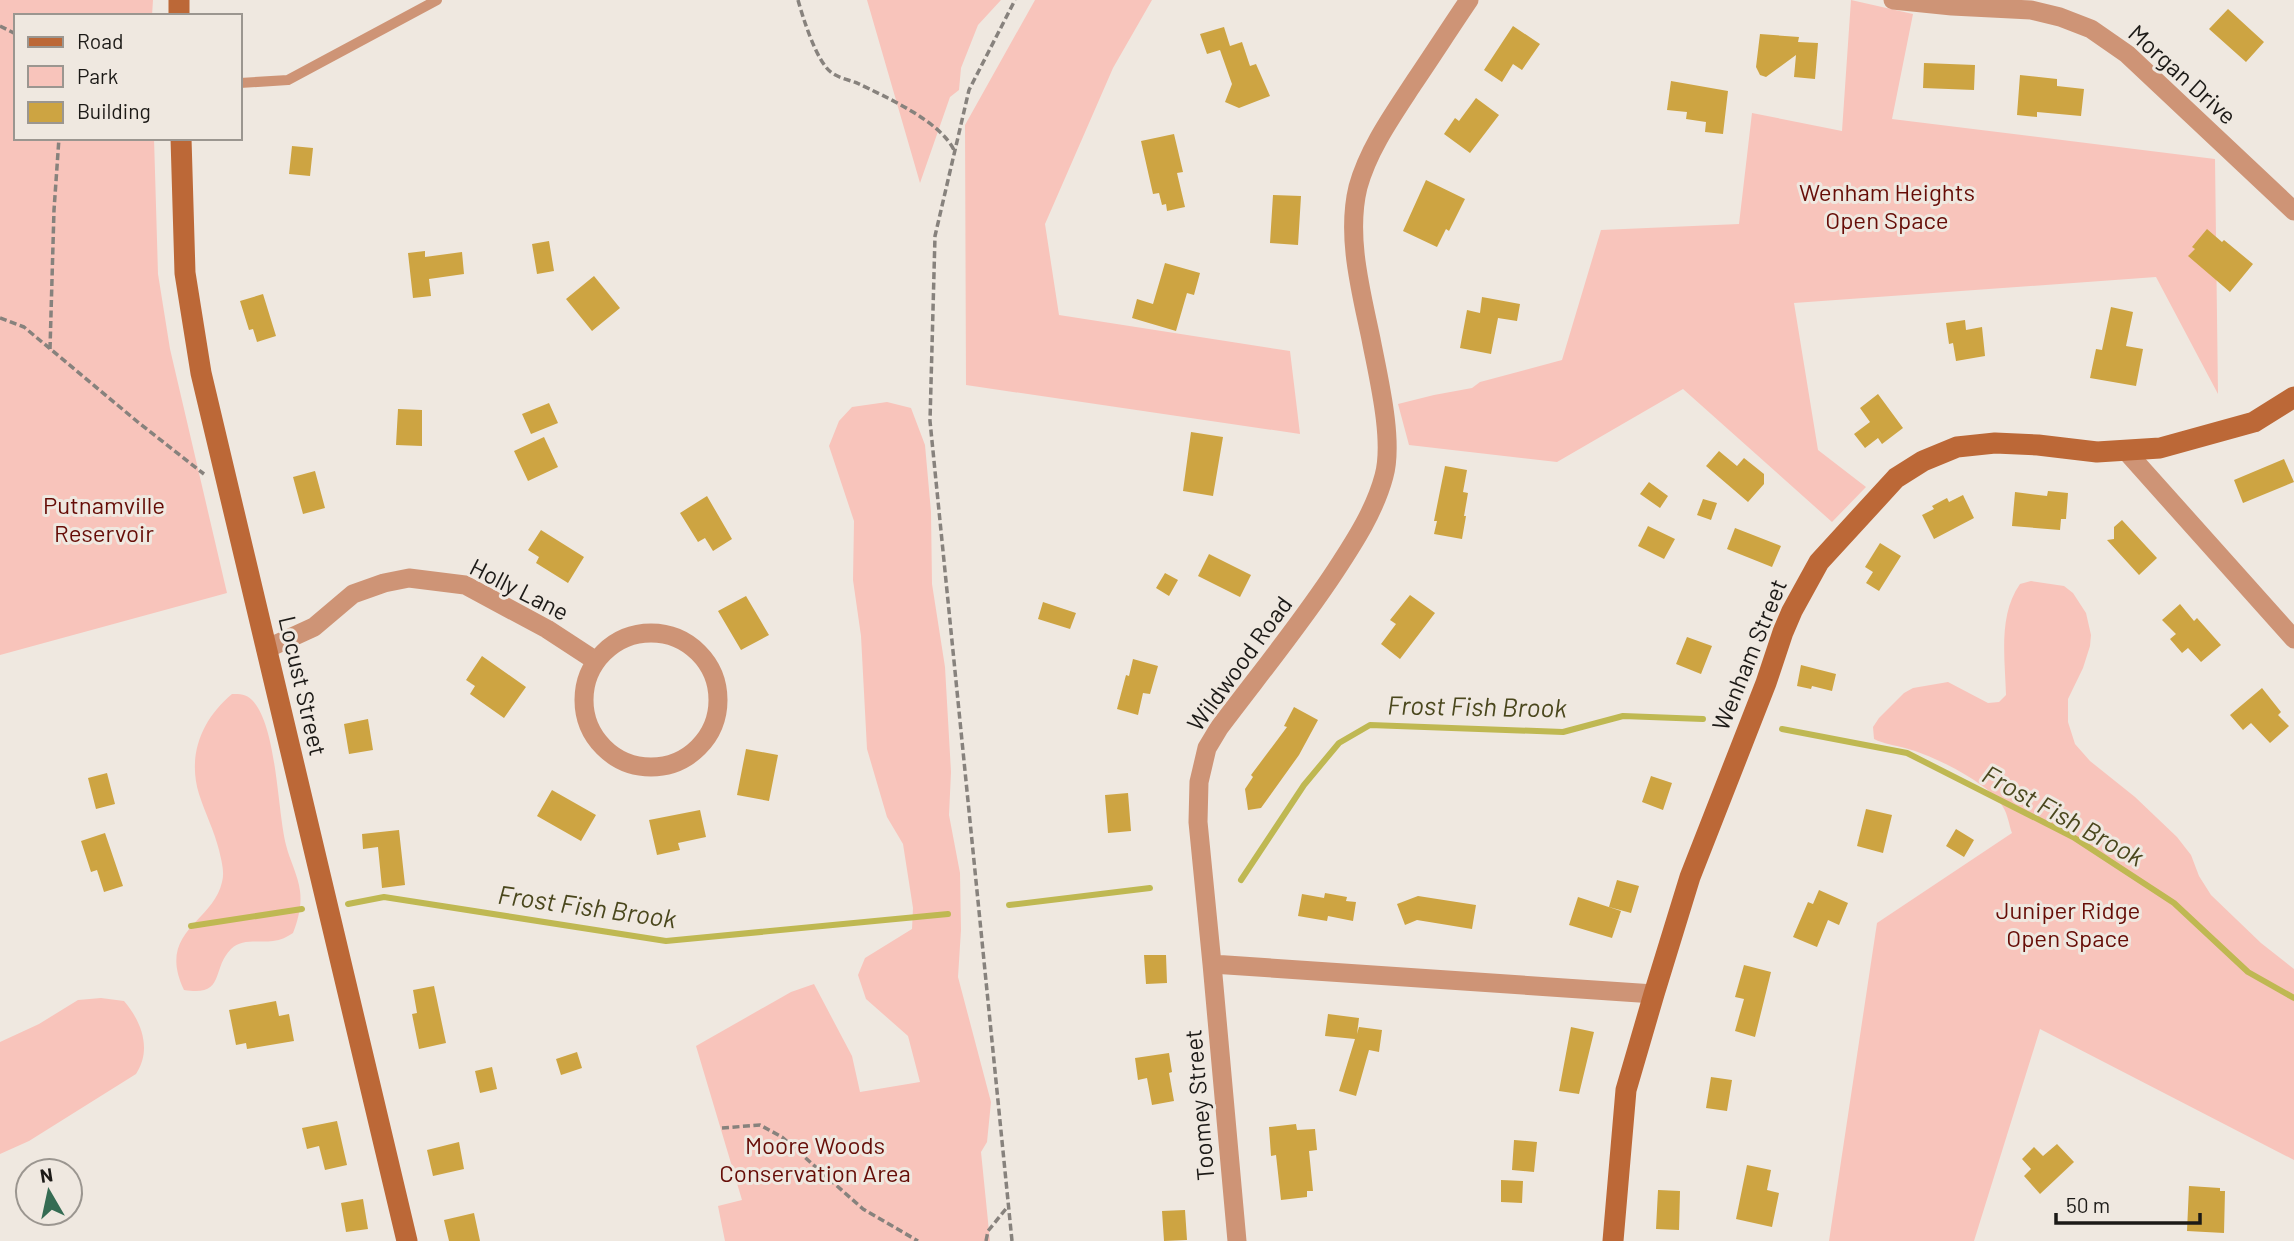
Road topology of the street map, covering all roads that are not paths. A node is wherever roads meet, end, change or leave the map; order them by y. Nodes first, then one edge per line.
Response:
1 (437, 0) edge
2 (1469, 0) edge
3 (1893, 0) edge
4 (242, 83) edge
5 (181, 140) edge
6 (2294, 211) edge
7 (2294, 397) edge
8 (2125, 450) junction
9 (2294, 639) edge
10 (266, 649) junction
11 (596, 661) junction
12 (1212, 964) junction
13 (1654, 994) junction
14 (407, 1241) edge
15 (1237, 1241) edge
16 (1613, 1241) edge

1 - 4 lane
2 - 12 street, Wildwood Road
3 - 6 street, Morgan Drive
5 - 10 main road, Locust Street
7 - 8 main road, Wenham Street
8 - 9 street
8 - 13 main road, Wenham Street
10 - 11 street, Holly Lane
10 - 14 main road, Locust Street
11 - 11 street
12 - 13 street
12 - 15 street, Toomey Street
13 - 16 main road, Wenham Street

